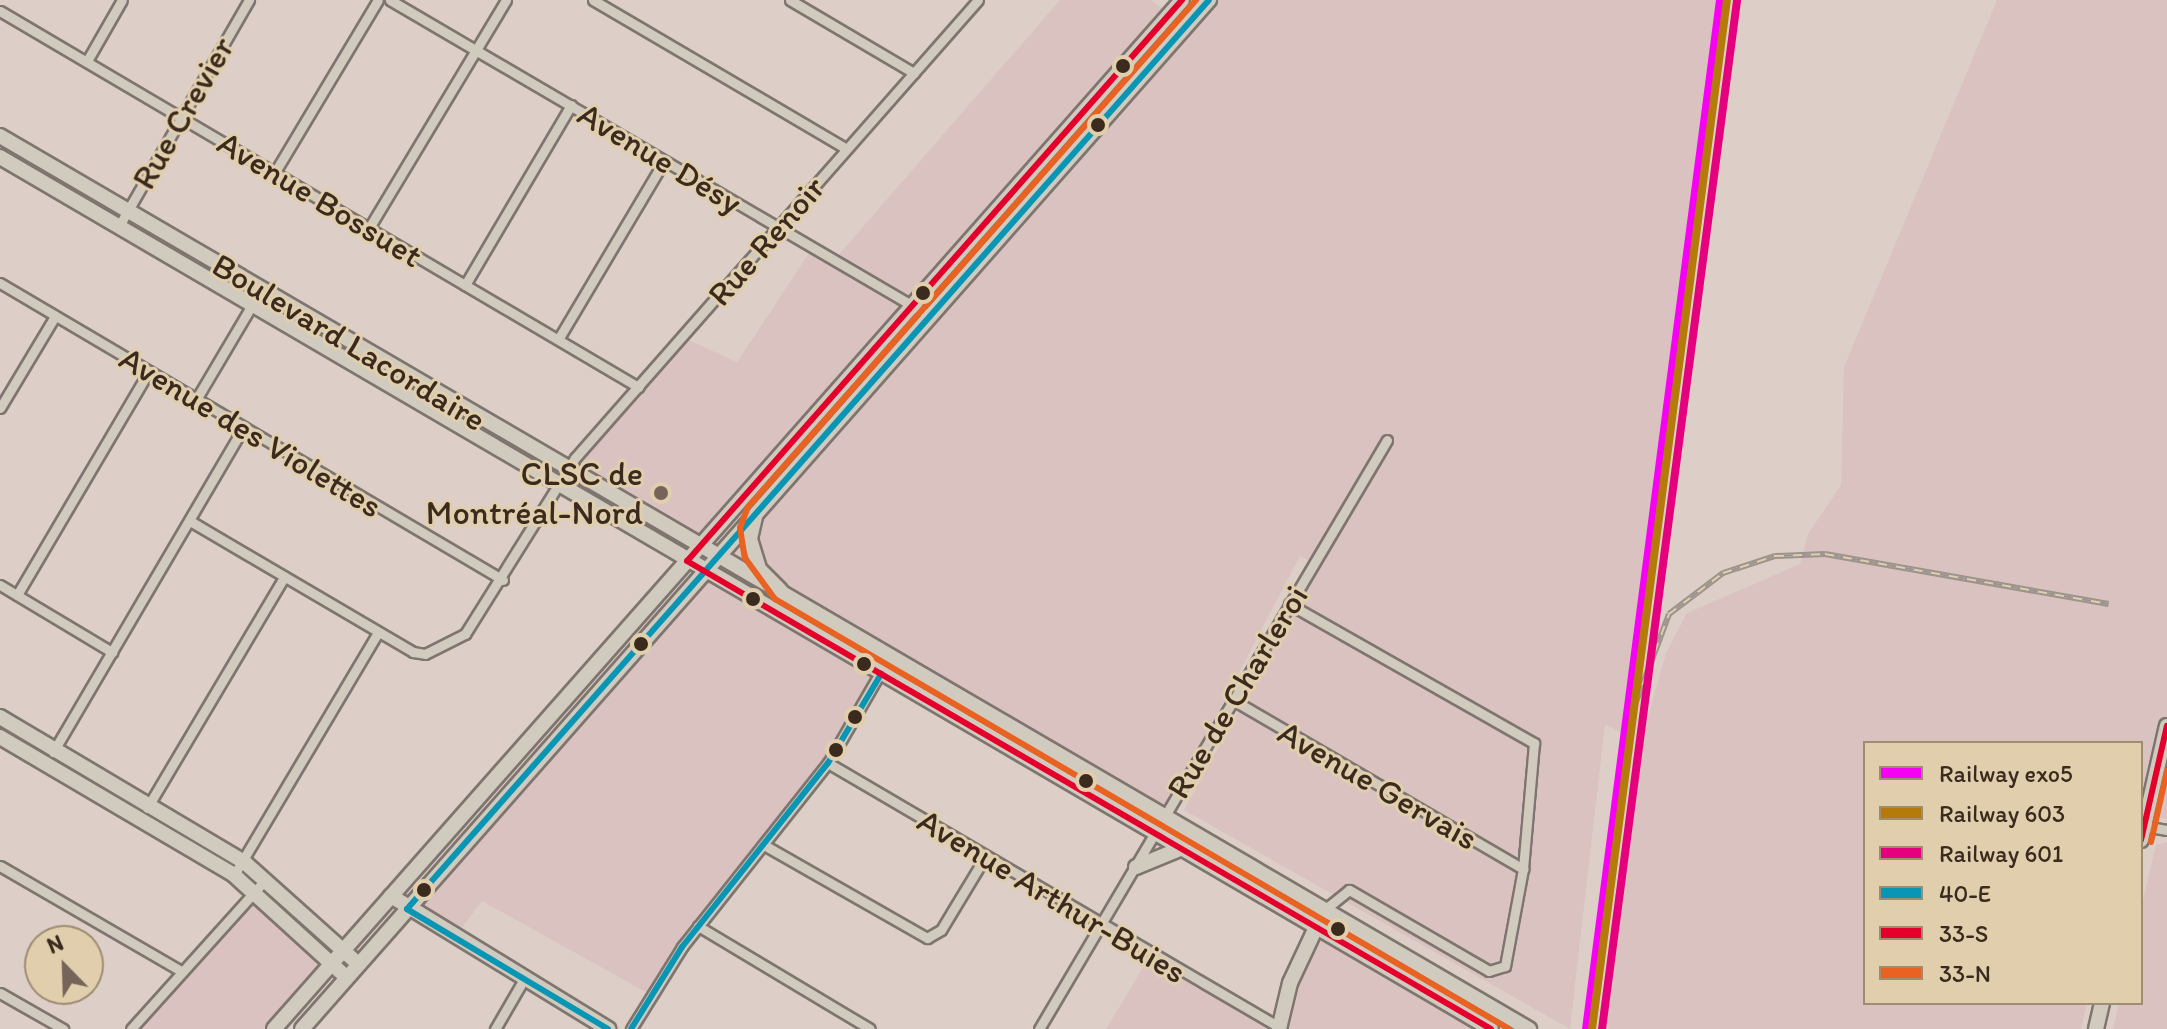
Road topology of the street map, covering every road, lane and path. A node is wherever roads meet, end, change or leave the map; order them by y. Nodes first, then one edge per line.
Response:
1 (122, 0) edge
2 (249, 0) edge
3 (378, 0) edge
4 (390, 0) edge
5 (506, 0) edge
6 (593, 0) edge
7 (790, 0) edge
8 (978, 0) edge
9 (1182, 0) edge
10 (1209, 0) edge
11 (0, 11) edge
12 (475, 50) junction
13 (87, 61) junction
14 (914, 73) junction
15 (571, 105) junction
16 (181, 117) junction
17 (0, 136) edge
18 (847, 149) junction
19 (0, 157) edge
20 (664, 161) junction
21 (275, 172) junction
22 (127, 211) junction
23 (119, 226) junction
24 (778, 227) junction
25 (369, 228) junction
26 (0, 283) edge
27 (465, 285) junction
28 (252, 305) junction
29 (912, 305) junction
30 (55, 316) junction
31 (930, 316) junction
32 (559, 338) junction
33 (149, 371) junction
34 (638, 387) junction
35 (197, 398) junction
36 (0, 408) edge
37 (243, 428) junction
38 (1387, 440) dead end
39 (568, 471) junction
40 (559, 485) junction
41 (764, 504) junction
42 (190, 521) junction
43 (702, 544) junction
44 (718, 555) junction
45 (687, 561) junction
46 (704, 570) junction
47 (284, 577) junction
48 (503, 580) junction
49 (0, 585) edge
50 (780, 590) junction
51 (17, 595) junction
52 (1289, 604) junction
53 (378, 632) junction
54 (112, 652) junction
55 (891, 654) junction
56 (881, 674) junction
57 (1233, 700) junction
58 (0, 717) edge
59 (2167, 726) edge
60 (0, 737) edge
61 (55, 749) junction
62 (828, 763) junction
63 (46, 764) junction
64 (149, 804) junction
65 (1165, 814) junction
66 (141, 820) junction
67 (1157, 830) junction
68 (2167, 830) edge
69 (2143, 833) edge
70 (764, 845) junction
71 (1182, 848) junction
72 (985, 857) junction
73 (243, 861) junction
74 (0, 866) edge
75 (1136, 867) junction
76 (1523, 869) junction
77 (234, 875) junction
78 (266, 879) junction
79 (254, 891) junction
80 (391, 896) junction
81 (1327, 908) junction
82 (407, 909) junction
83 (1101, 925) junction
84 (1316, 925) junction
85 (698, 926) junction
86 (344, 948) junction
87 (332, 962) junction
88 (358, 964) junction
89 (183, 972) junction
90 (346, 977) junction
91 (524, 979) junction
92 (0, 993) edge
93 (2102, 1005) edge
94 (1279, 1028) edge
95 (63, 1029) edge
96 (131, 1029) edge
97 (274, 1029) edge
98 (302, 1029) edge
99 (495, 1029) edge
100 (608, 1029) edge
101 (631, 1029) edge
102 (870, 1029) edge
103 (1039, 1029) edge
104 (1491, 1029) edge
105 (1529, 1029) edge
106 (2096, 1029) edge

1 - 13 street
2 - 16 street, Rue Crevier
3 - 21 street
4 - 12 street, Avenue Désy
5 - 12 street
6 - 18 street
7 - 14 street
8 - 14 street, Rue Renoir
9 - 29 main road
10 - 31 main road
11 - 13 street, Avenue Bossuet
12 - 15 street, Avenue Désy
12 - 25 street
13 - 16 street, Avenue Bossuet
14 - 18 street, Rue Renoir
15 - 20 street, Avenue Désy
15 - 27 street
16 - 21 street, Avenue Bossuet
16 - 22 street, Rue Crevier
17 - 22 main road, Boulevard Lacordaire
18 - 24 street, Rue Renoir
19 - 23 main road, Boulevard Lacordaire
20 - 24 street, Avenue Désy
20 - 32 street
21 - 25 street, Avenue Bossuet
22 - 23 street, Rue Crevier
22 - 39 main road, Boulevard Lacordaire
23 - 28 main road, Boulevard Lacordaire
24 - 29 street, Avenue Désy
24 - 34 street, Rue Renoir
25 - 27 street, Avenue Bossuet
26 - 30 street, Avenue des Violettes
27 - 32 street, Avenue Bossuet
28 - 35 street
28 - 40 main road, Boulevard Lacordaire
29 - 31 street, Avenue Désy
29 - 43 main road
30 - 33 street, Avenue des Violettes
30 - 36 street
31 - 41 main road
32 - 34 street, Avenue Bossuet
33 - 35 street, Avenue des Violettes
33 - 51 street
34 - 39 street, Rue Renoir
35 - 37 street, Avenue des Violettes
37 - 42 street
37 - 48 street, Avenue des Violettes
38 - 52 street, Rue de Charleroi
39 - 40 street, Rue Renoir
39 - 43 main road, Boulevard Lacordaire
40 - 45 main road, Boulevard Lacordaire
40 - 48 street, Rue Renoir
41 - 44 main road
41 - 50 main road
42 - 47 street, Rue Renoir
42 - 54 street
43 - 44 main road, Boulevard Lacordaire
43 - 45 main road
44 - 46 main road
44 - 50 main road, Boulevard Lacordaire
45 - 46 main road, Boulevard Lacordaire
45 - 80 main road
46 - 56 main road, Boulevard Lacordaire
46 - 82 main road
47 - 53 street, Rue Renoir
47 - 64 street
48 - 53 street, Rue Renoir
49 - 51 street
50 - 55 main road, Boulevard Lacordaire
51 - 54 street
52 - 57 street, Rue de Charleroi
52 - 76 street
53 - 73 street
54 - 61 street
55 - 56 street
55 - 65 main road, Boulevard Lacordaire
56 - 62 street
56 - 67 main road, Boulevard Lacordaire
57 - 65 street, Rue de Charleroi
57 - 76 street, Avenue Gervais
58 - 61 main road
59 - 69 main road
60 - 63 main road
61 - 63 street
61 - 64 main road
62 - 70 street
62 - 72 street, Avenue Arthur-Buies
63 - 66 main road
64 - 66 street
64 - 73 main road
65 - 67 street, Rue de Charleroi
65 - 81 main road, Boulevard Lacordaire
66 - 77 main road
67 - 71 main road, Boulevard Lacordaire
67 - 75 street, Rue de Charleroi
68 - 69 street
70 - 72 street
70 - 85 street
71 - 75 main road
71 - 84 main road, Boulevard Lacordaire
72 - 83 street, Avenue Arthur-Buies
73 - 77 street
73 - 78 main road
74 - 89 street
75 - 83 street, Rue de Charleroi
76 - 81 street
77 - 79 main road
78 - 79 street
78 - 86 main road
79 - 87 main road
79 - 89 street
80 - 82 main road
80 - 86 main road
81 - 84 main road
81 - 105 main road, Boulevard Lacordaire
82 - 88 main road
82 - 91 main road
83 - 94 street, Avenue Arthur-Buies
83 - 103 street, Rue de Charleroi
84 - 94 main road
84 - 104 main road, Boulevard Lacordaire
85 - 101 street
85 - 102 street
86 - 87 main road
86 - 88 main road
87 - 90 main road
87 - 97 main road
88 - 90 main road
89 - 96 street
90 - 98 main road
91 - 99 street
91 - 100 main road
92 - 95 street
93 - 106 main road

